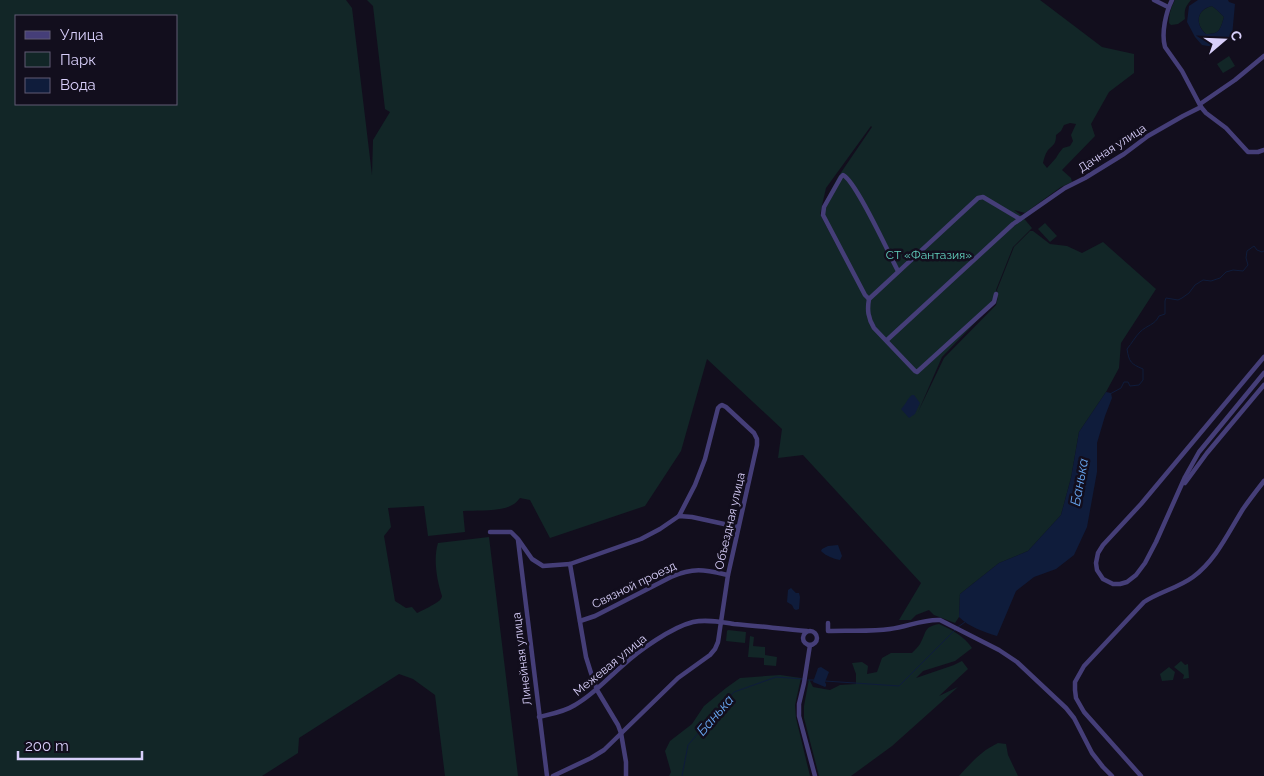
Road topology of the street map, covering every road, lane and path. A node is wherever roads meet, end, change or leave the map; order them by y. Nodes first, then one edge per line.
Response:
1 (1154, 0) edge
2 (1172, 0) edge
3 (1168, 8) junction
4 (1264, 56) edge
5 (1201, 105) junction
6 (1264, 150) edge
7 (1020, 219) junction
8 (898, 271) junction
9 (996, 294) dead end
10 (869, 299) junction
11 (887, 340) junction
12 (1264, 358) edge
13 (1264, 374) edge
14 (1264, 385) edge
15 (1259, 391) junction
16 (1264, 396) edge
17 (1264, 480) edge
18 (1178, 494) junction
19 (679, 516) junction
20 (738, 527) junction
21 (490, 532) dead end
22 (518, 539) junction
23 (570, 564) junction
24 (728, 575) junction
25 (580, 622) junction
26 (721, 622) junction
27 (828, 622) dead end
28 (807, 632) junction
29 (810, 645) junction
30 (597, 690) junction
31 (539, 717) junction
32 (621, 733) junction
33 (547, 776) edge
34 (553, 776) edge
35 (626, 776) edge
36 (815, 776) edge
37 (1112, 776) edge
38 (1141, 776) edge

1 - 3 street
2 - 3 street
3 - 5 street
4 - 5 street, Дачная улица
5 - 6 street
5 - 7 street, Дачная улица
7 - 8 street
7 - 11 street, Дачная улица
8 - 10 street
8 - 10 street
9 - 11 street
10 - 11 street
12 - 18 street
13 - 18 street
14 - 15 street
15 - 16 street
15 - 18 street
17 - 38 street
19 - 20 street
19 - 20 street, Объездная улица
19 - 23 street
20 - 24 street, Объездная улица
21 - 22 street
22 - 23 street
22 - 31 street, Линейная улица
23 - 25 street
24 - 25 street, Связной проезд
24 - 26 street, Объездная улица
25 - 30 street
26 - 28 street, Межевая улица
26 - 30 street, Межевая улица
26 - 32 street, Объездная улица
27 - 37 street
28 - 29 street
28 - 29 street
29 - 36 street
30 - 31 street, Межевая улица
30 - 32 street
31 - 33 street, Линейная улица
32 - 34 street, Объездная улица
32 - 35 street

